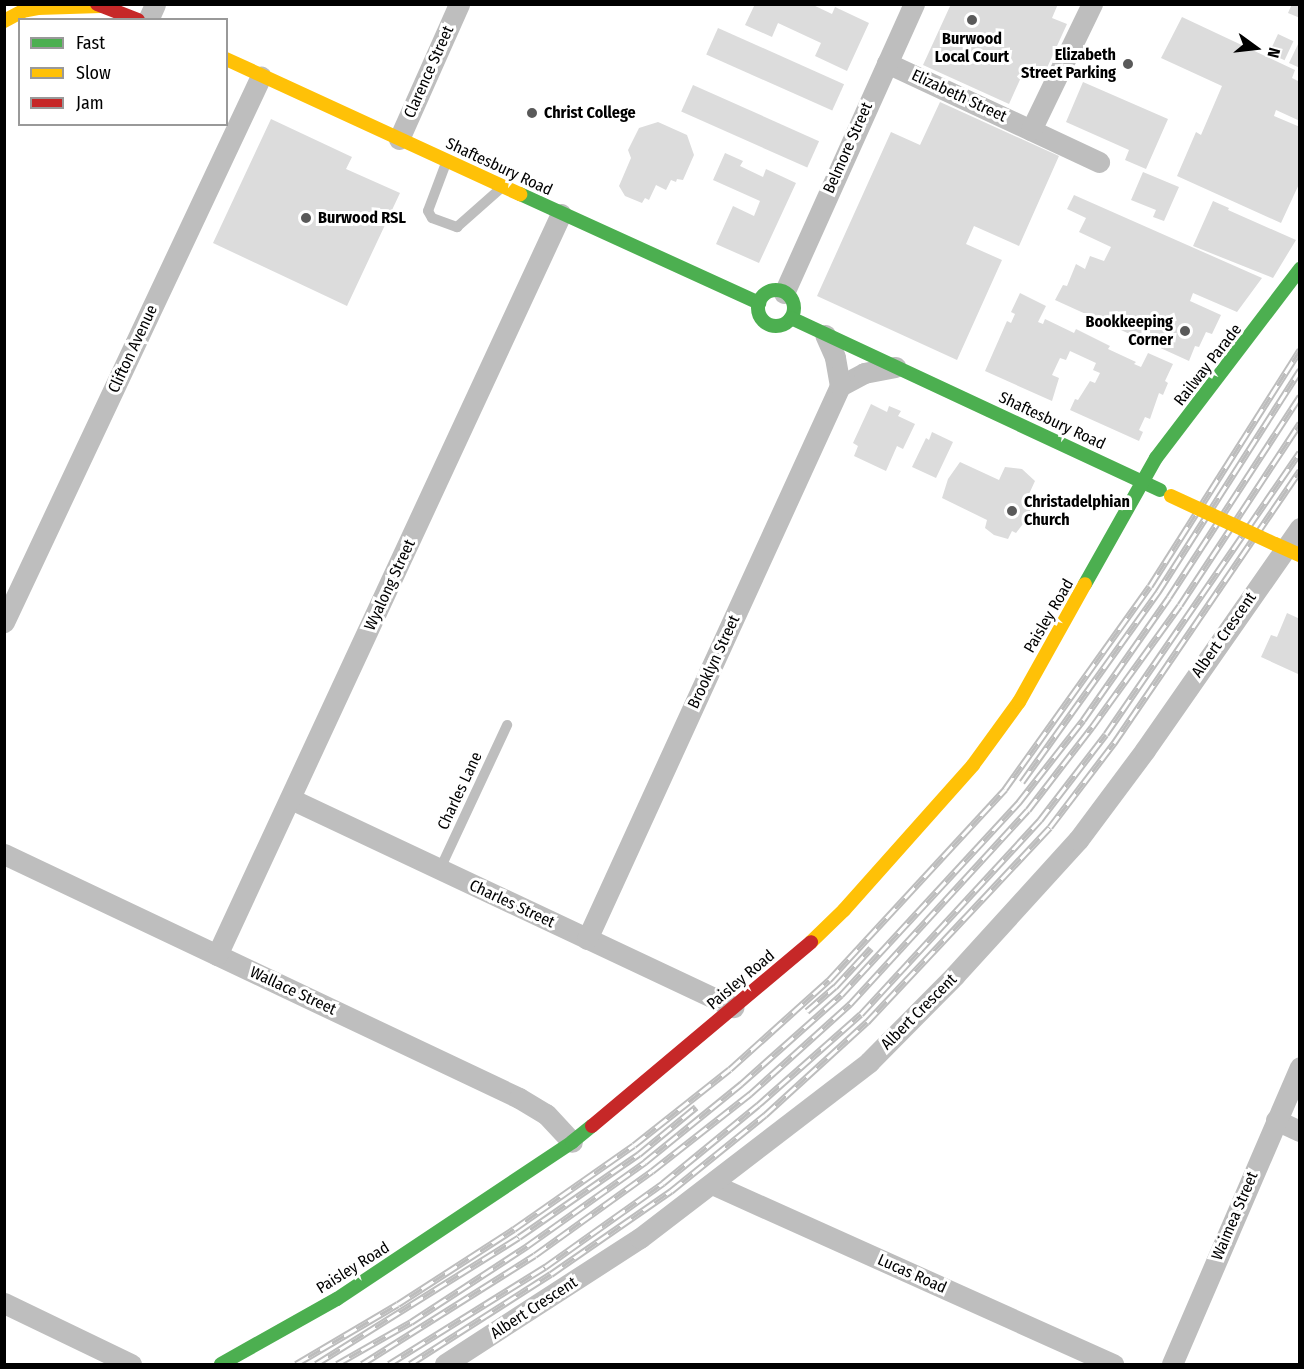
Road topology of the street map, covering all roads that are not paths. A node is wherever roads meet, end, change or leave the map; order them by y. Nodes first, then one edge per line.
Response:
1 (155, 4) edge
2 (459, 4) edge
3 (914, 4) edge
4 (1092, 4) edge
5 (99, 5) edge
6 (133, 18) edge
7 (149, 18) edge
8 (4, 21) edge
9 (228, 60) edge
10 (887, 63) junction
11 (261, 76) junction
12 (1031, 130) junction
13 (399, 139) junction
14 (447, 161) junction
15 (1099, 162) dead end
16 (502, 187) junction
17 (561, 214) junction
18 (1299, 269) edge
19 (784, 292) junction
20 (759, 303) junction
21 (791, 318) junction
22 (825, 335) junction
23 (895, 367) junction
24 (840, 386) junction
25 (1142, 481) junction
26 (1299, 528) edge
27 (1286, 549) edge
28 (4, 622) edge
29 (507, 725) dead end
30 (291, 799) junction
31 (4, 854) edge
32 (440, 870) junction
33 (587, 939) junction
34 (217, 955) junction
35 (734, 1007) junction
36 (1299, 1067) edge
37 (1276, 1120) junction
38 (1299, 1131) edge
39 (572, 1142) junction
40 (712, 1184) junction
41 (4, 1303) edge
42 (131, 1365) edge
43 (221, 1365) edge
44 (445, 1365) edge
45 (1113, 1365) edge
46 (1172, 1365) edge

1 - 7 street
2 - 13 street, Clarence Street
3 - 10 street, Belmore Street
4 - 12 street
5 - 6 main road
5 - 8 main road
9 - 11 main road, Shaftesbury Road
10 - 12 street, Elizabeth Street
10 - 19 street, Belmore Street
11 - 13 main road, Shaftesbury Road
11 - 28 street, Clifton Avenue
12 - 15 street, Elizabeth Street
13 - 14 main road, Shaftesbury Road
14 - 16 main road, Shaftesbury Road
14 - 16 lane
16 - 17 main road, Shaftesbury Road
17 - 20 main road, Shaftesbury Road
17 - 30 street, Wyalong Street
18 - 25 main road, Railway Parade
19 - 20 main road
19 - 21 main road
20 - 21 main road
21 - 22 main road, Shaftesbury Road
22 - 23 main road, Shaftesbury Road
22 - 24 street
23 - 24 street
23 - 25 main road, Shaftesbury Road
24 - 33 street, Brooklyn Street
25 - 27 main road, Shaftesbury Road, bridge
25 - 35 main road, Paisley Road
26 - 27 street, Albert Crescent
27 - 40 street, Albert Crescent
29 - 32 lane, Charles Lane
30 - 32 street, Charles Street
30 - 34 street, Wyalong Street
31 - 34 street, Wallace Street
32 - 33 street, Charles Street
33 - 35 street, Charles Street
34 - 39 street, Wallace Street
35 - 39 main road, Paisley Road
36 - 37 street, Waimea Street
37 - 38 street
37 - 46 street, Waimea Street
39 - 43 main road, Paisley Road
40 - 44 street, Albert Crescent
40 - 45 street, Lucas Road
41 - 42 street

